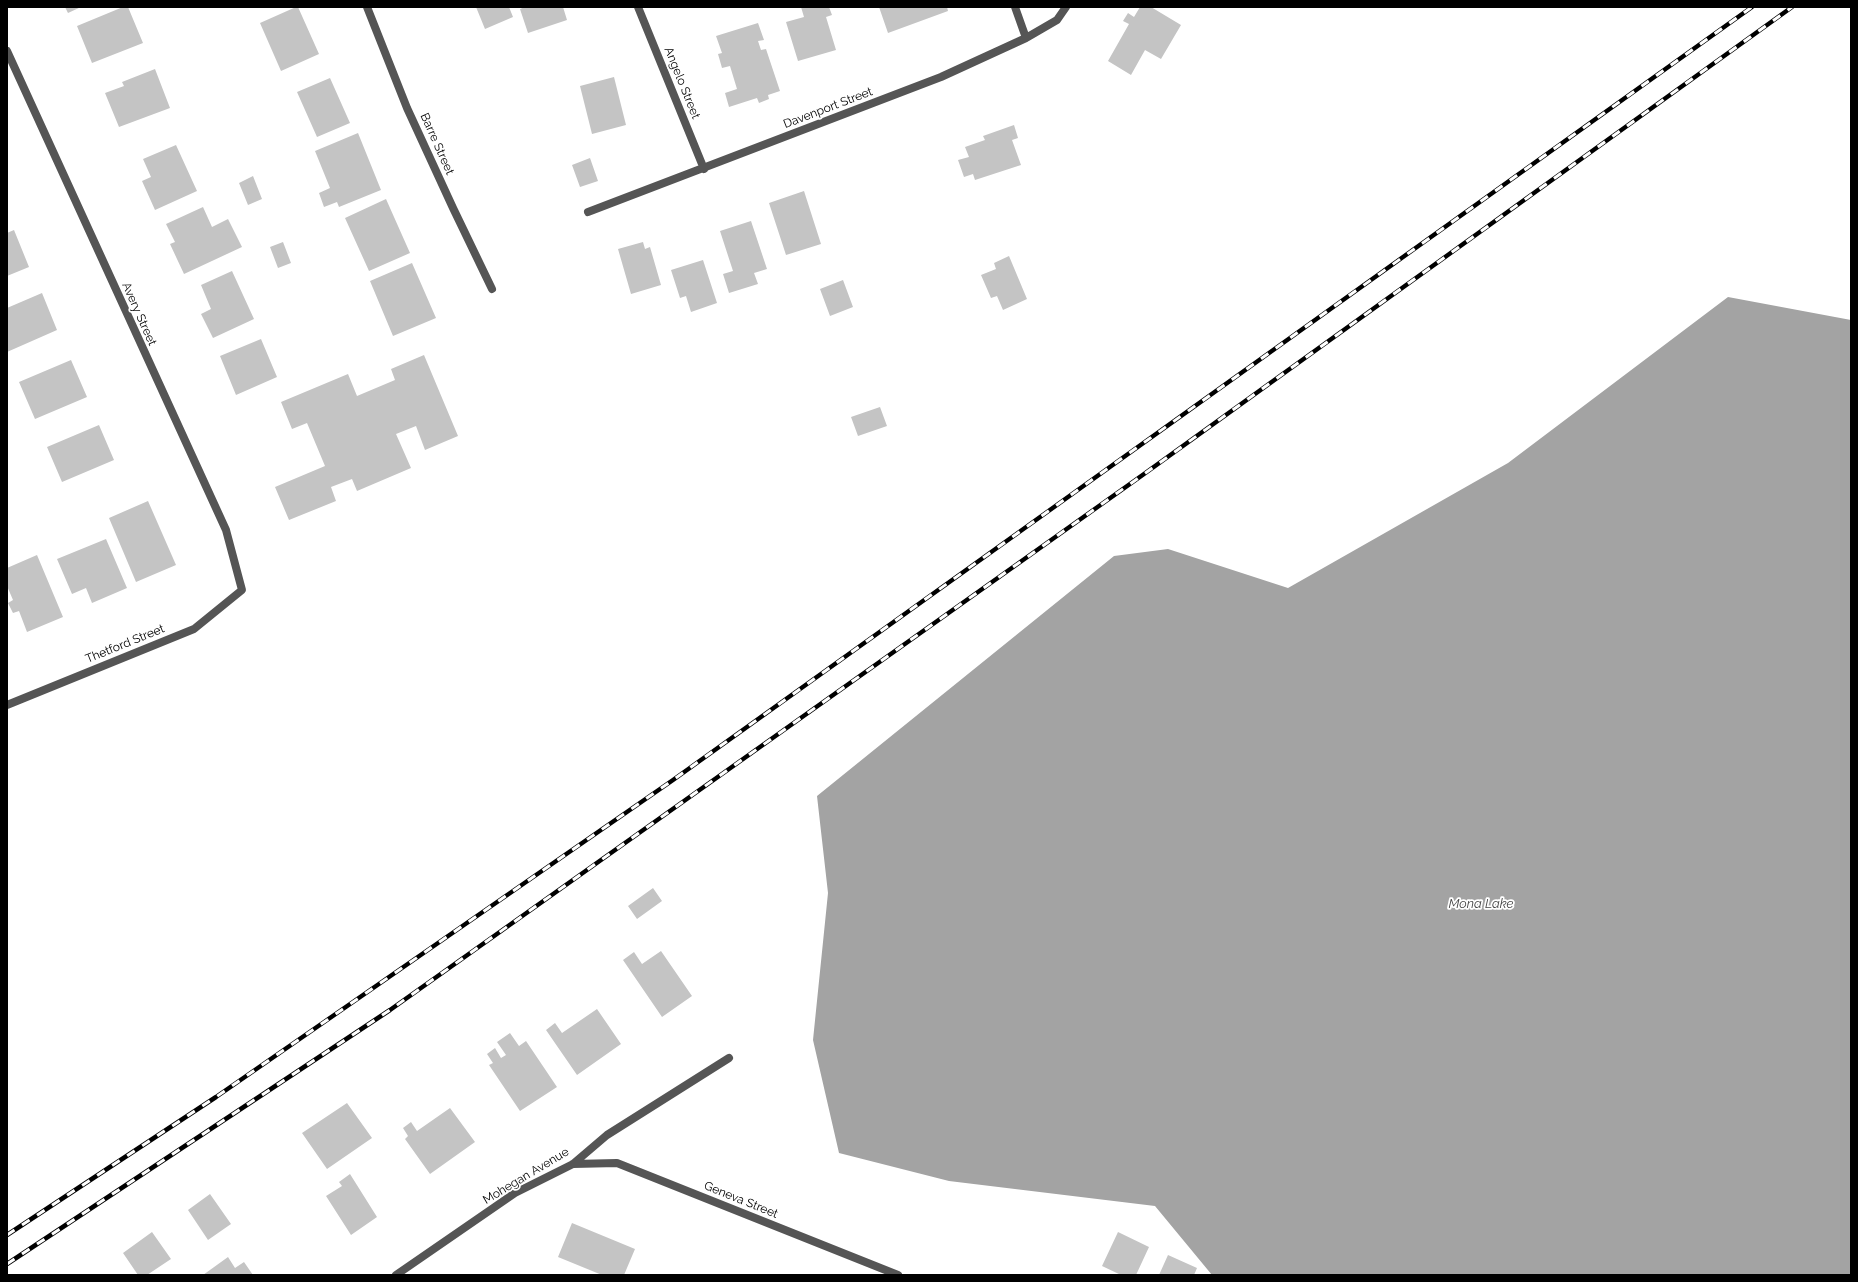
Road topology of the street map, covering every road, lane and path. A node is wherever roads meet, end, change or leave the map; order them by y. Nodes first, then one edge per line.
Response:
1 (368, 7) edge
2 (638, 7) edge
3 (1015, 7) edge
4 (1066, 7) edge
5 (1026, 38) junction
6 (7, 51) edge
7 (704, 169) junction
8 (588, 212) dead end
9 (492, 289) dead end
10 (242, 590) joint
11 (7, 706) edge
12 (729, 1058) dead end
13 (573, 1164) junction
14 (396, 1275) edge
15 (898, 1275) edge

1 - 9 street, Barre Street
2 - 7 street, Angelo Street
3 - 5 street
4 - 5 street, Davenport Street
5 - 7 street, Davenport Street
6 - 10 street, Avery Street
7 - 8 street, Davenport Street
10 - 11 street, Thetford Street
12 - 13 street, Mohegan Avenue
13 - 14 street, Mohegan Avenue
13 - 15 street, Geneva Street

